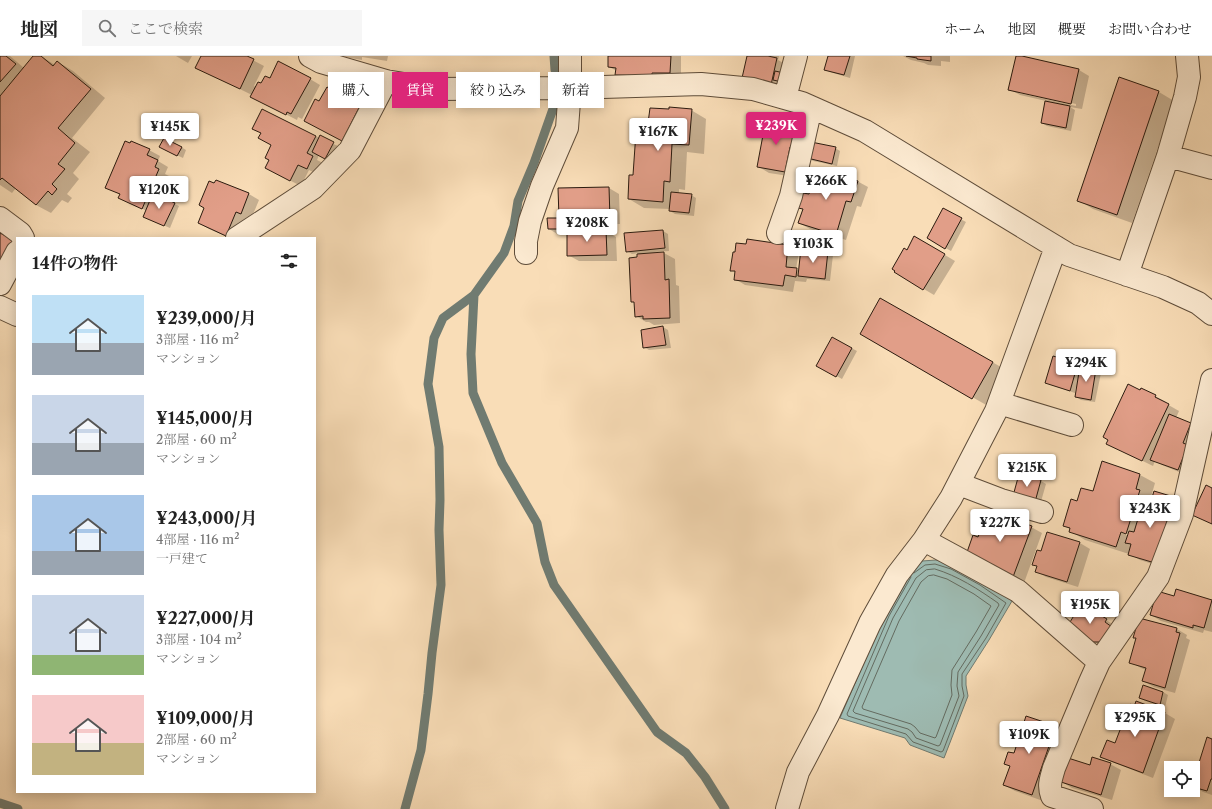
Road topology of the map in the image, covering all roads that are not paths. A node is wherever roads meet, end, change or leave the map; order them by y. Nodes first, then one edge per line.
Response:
1 (310, 56) edge
2 (570, 56) edge
3 (796, 56) edge
4 (1187, 56) edge
5 (570, 72) edge
6 (386, 81) junction
7 (604, 87) edge
8 (548, 88) edge
9 (785, 98) junction
10 (811, 107) junction
11 (568, 108) edge
12 (1168, 156) junction
13 (1212, 168) edge
14 (0, 218) edge
15 (778, 233) dead end
16 (22, 237) edge
17 (239, 237) edge
18 (1056, 247) junction
19 (526, 253) dead end
20 (16, 254) edge
21 (1127, 275) junction
22 (0, 284) edge
23 (0, 307) edge
24 (1212, 314) edge
25 (16, 315) edge
26 (1212, 380) edge
27 (999, 403) junction
28 (1072, 425) dead end
29 (959, 484) junction
30 (1042, 512) dead end
31 (924, 540) junction
32 (1099, 662) junction
33 (787, 809) edge
34 (1092, 809) edge

1 - 6 street
2 - 5 street
3 - 9 street
4 - 12 street
6 - 8 street
6 - 17 street
7 - 9 street
9 - 10 street
10 - 15 street
10 - 18 street
11 - 19 street
12 - 13 street
12 - 21 street
14 - 16 street
18 - 21 street
18 - 27 street
20 - 22 street
21 - 24 street
23 - 25 street
26 - 32 street
27 - 28 street
27 - 29 street
29 - 30 street
29 - 31 street
31 - 32 street
31 - 33 street
32 - 34 street

